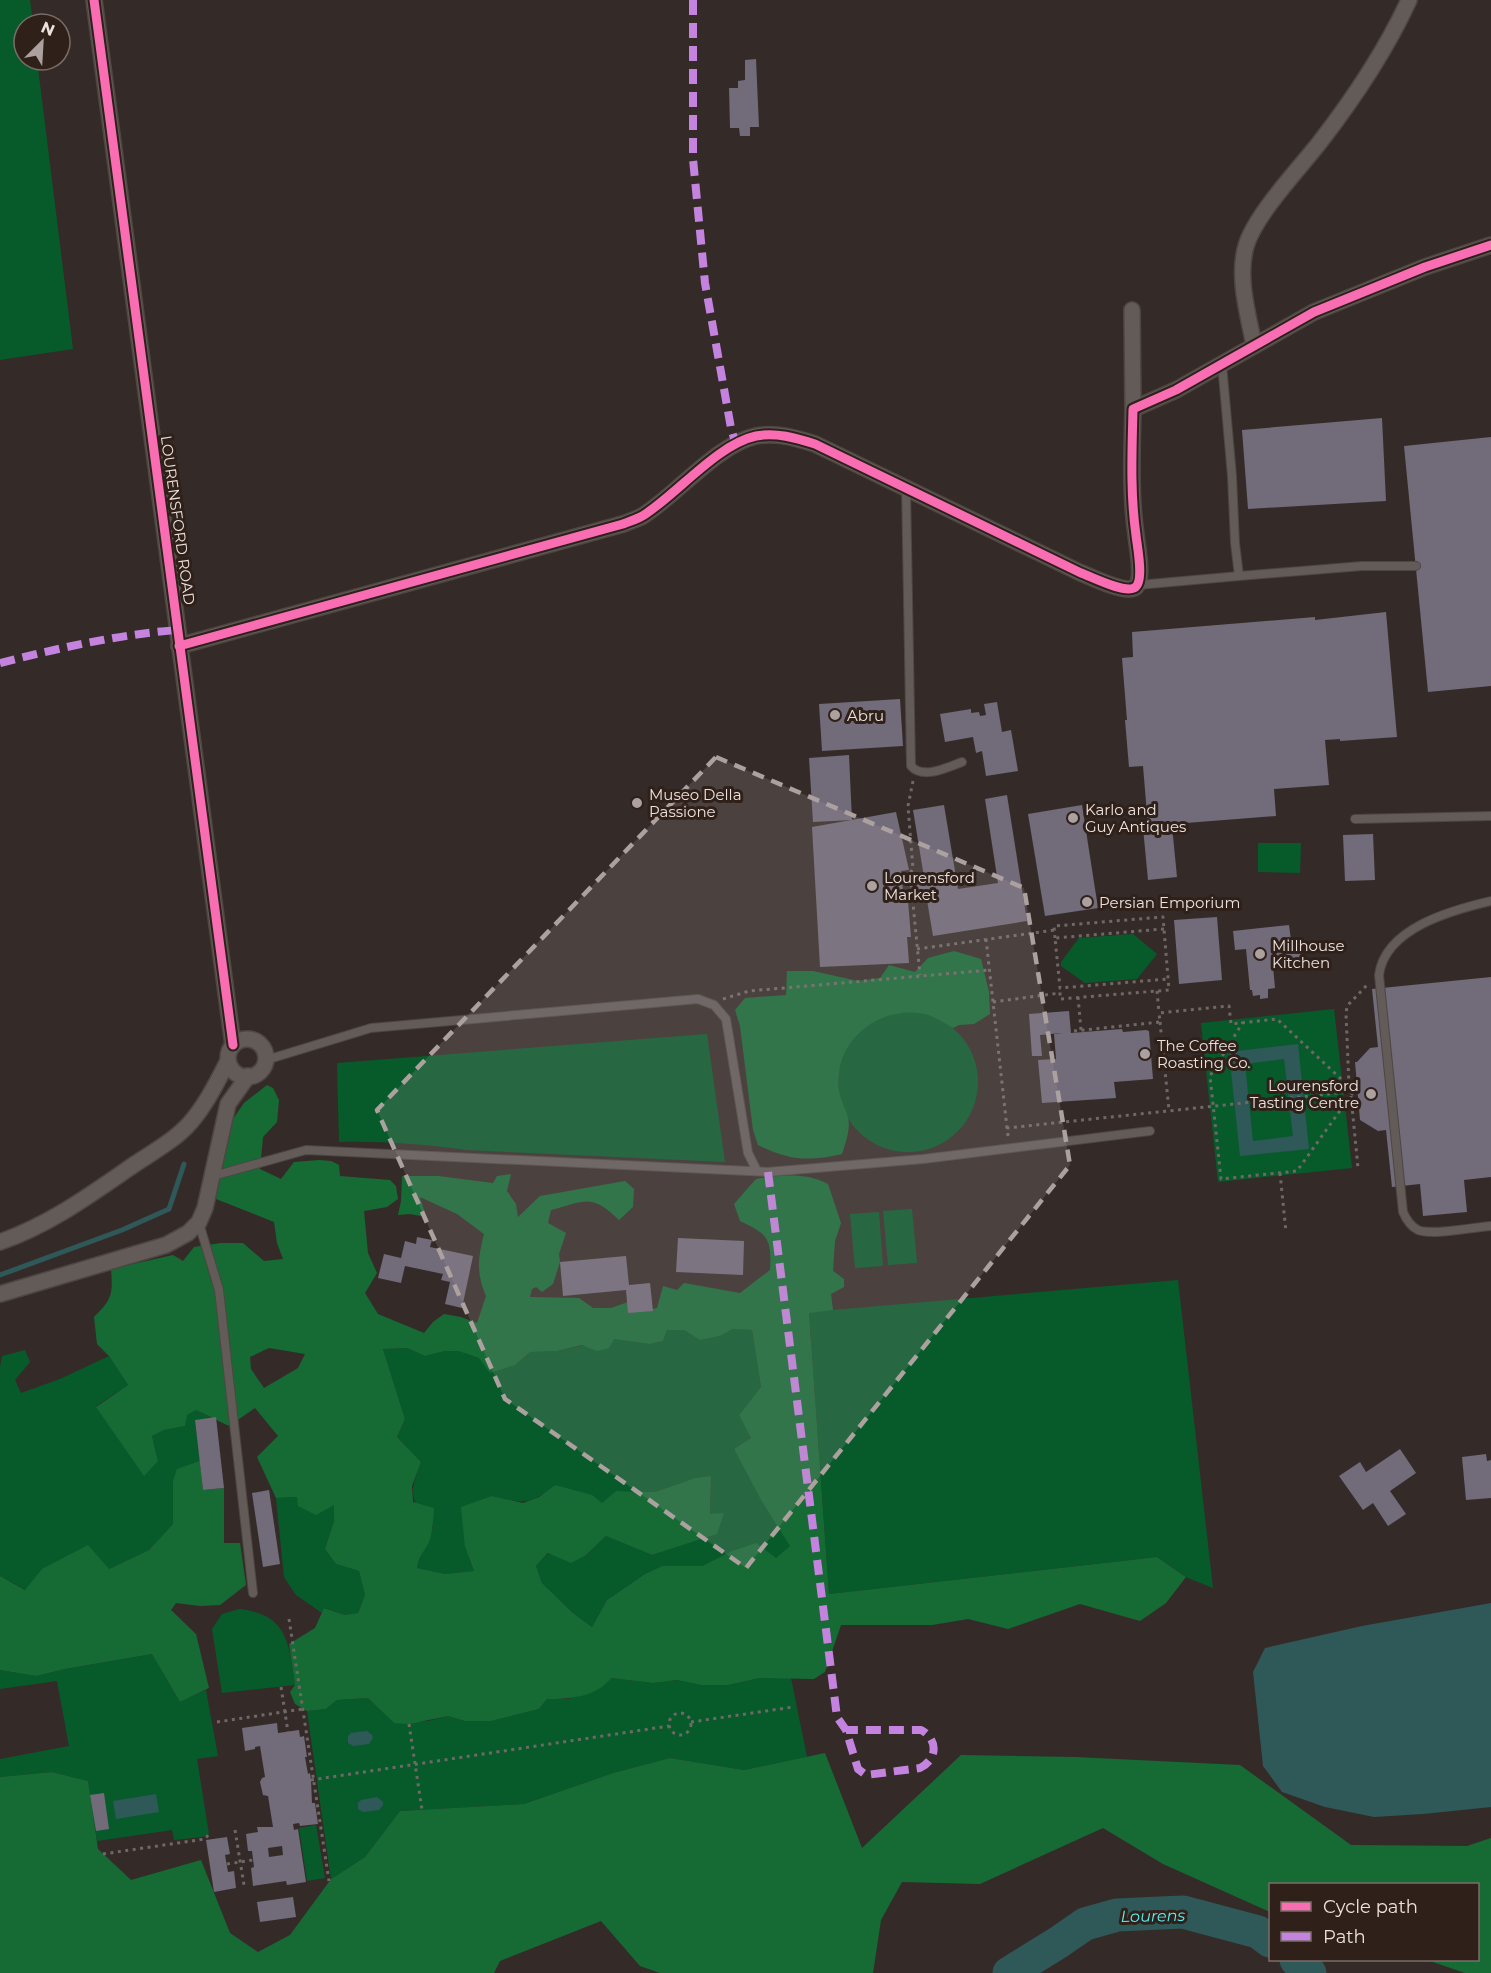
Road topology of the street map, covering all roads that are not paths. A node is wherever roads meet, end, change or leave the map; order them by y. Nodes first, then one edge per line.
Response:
1 (94, 0) edge
2 (1409, 0) edge
3 (1491, 244) edge
4 (1132, 310) dead end
5 (1254, 345) junction
6 (1222, 364) junction
7 (1133, 409) junction
8 (906, 488) junction
9 (1416, 567) dead end
10 (1239, 576) junction
11 (1138, 585) junction
12 (179, 646) junction
13 (962, 762) dead end
14 (1491, 816) edge
15 (1354, 819) dead end
16 (1491, 901) edge
17 (233, 1045) junction
18 (266, 1060) junction
19 (228, 1061) junction
20 (248, 1076) junction
21 (1150, 1131) dead end
22 (757, 1172) junction
23 (213, 1176) junction
24 (199, 1222) junction
25 (1491, 1226) edge
26 (0, 1242) edge
27 (0, 1294) edge
28 (254, 1593) dead end

1 - 12 street, LOURENSFORD ROAD
2 - 5 street
3 - 5 street
4 - 7 street
5 - 6 street
6 - 7 street
6 - 10 lane
7 - 11 street
8 - 11 street
8 - 12 street
8 - 13 lane
9 - 10 lane
10 - 11 lane
12 - 17 street, LOURENSFORD ROAD
14 - 15 lane
16 - 25 lane
17 - 18 street
17 - 19 street
18 - 20 street
18 - 22 lane
19 - 20 street
19 - 26 street
20 - 23 street
21 - 22 lane
22 - 23 lane
23 - 24 street
24 - 27 street
24 - 28 lane

